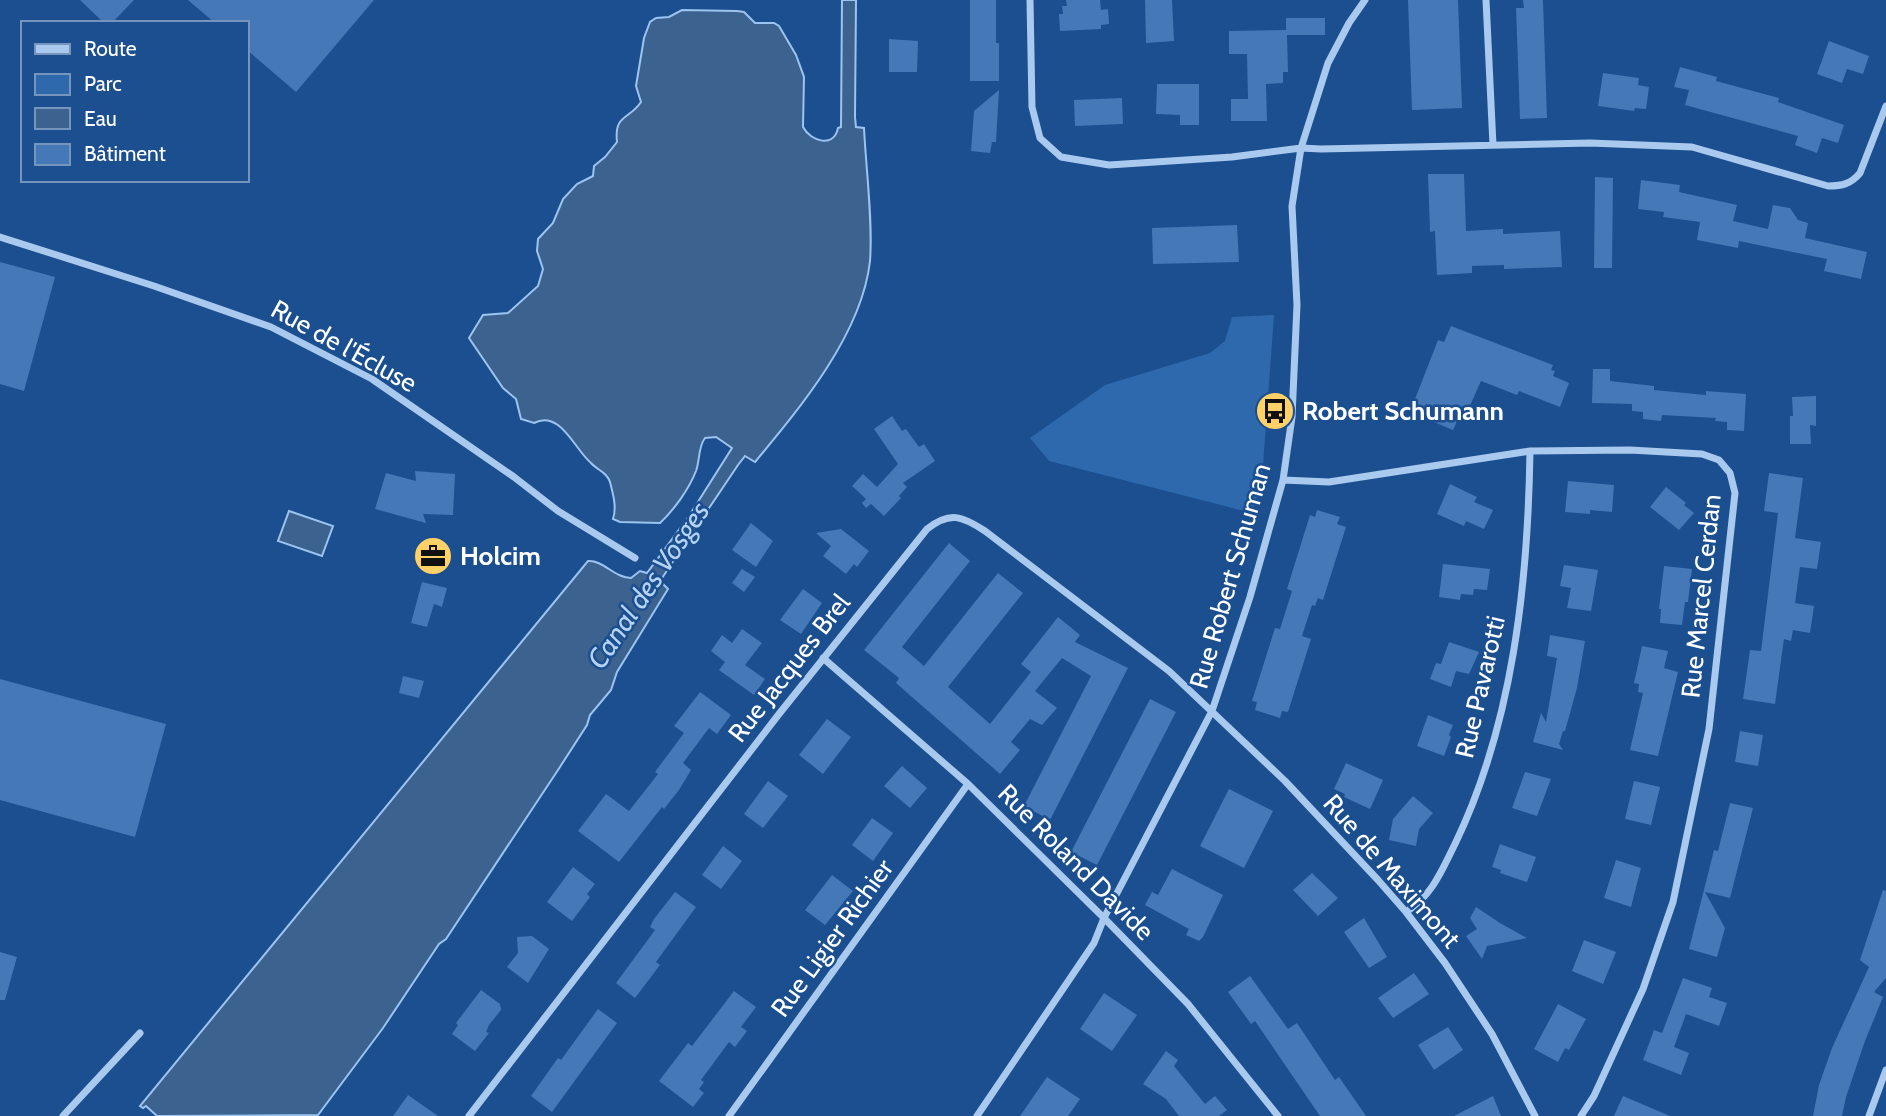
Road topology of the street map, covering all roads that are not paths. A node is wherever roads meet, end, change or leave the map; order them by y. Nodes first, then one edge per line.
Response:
1 (1030, 0) edge
2 (1366, 0) edge
3 (1486, 0) edge
4 (1886, 106) edge
5 (1493, 145) junction
6 (1301, 148) junction
7 (0, 237) edge
8 (1530, 451) junction
9 (1283, 480) junction
10 (635, 558) dead end
11 (823, 658) junction
12 (1212, 711) junction
13 (968, 784) junction
14 (1406, 912) junction
15 (1104, 918) junction
16 (140, 1033) dead end
17 (1886, 1070) edge
18 (63, 1116) edge
19 (469, 1116) edge
20 (729, 1116) edge
21 (977, 1116) edge
22 (1278, 1116) edge
23 (1535, 1116) edge
24 (1581, 1116) edge
25 (1869, 1116) edge

1 - 6 street
2 - 6 street, Rue Robert Schuman
3 - 5 street
4 - 5 street
5 - 6 street
6 - 9 street, Rue Robert Schuman
7 - 10 street, Rue de l'Écluse
8 - 9 street, Rue Marcel Cerdan
8 - 14 street, Rue Pavarotti
8 - 24 street, Rue Marcel Cerdan
9 - 12 street, Rue Robert Schuman
11 - 12 street, Rue Jacques Brel
11 - 13 street, Rue Roland Davide
11 - 19 street, Rue Jacques Brel
12 - 14 street, Rue de Maximont
12 - 15 street, Rue Robert Schuman
13 - 15 street, Rue Roland Davide
13 - 20 street, Rue Ligier Richier
14 - 23 street, Rue de Maximont
15 - 21 street, Rue Robert Schuman
15 - 22 street, Rue Roland Davide
16 - 18 street
17 - 25 street

